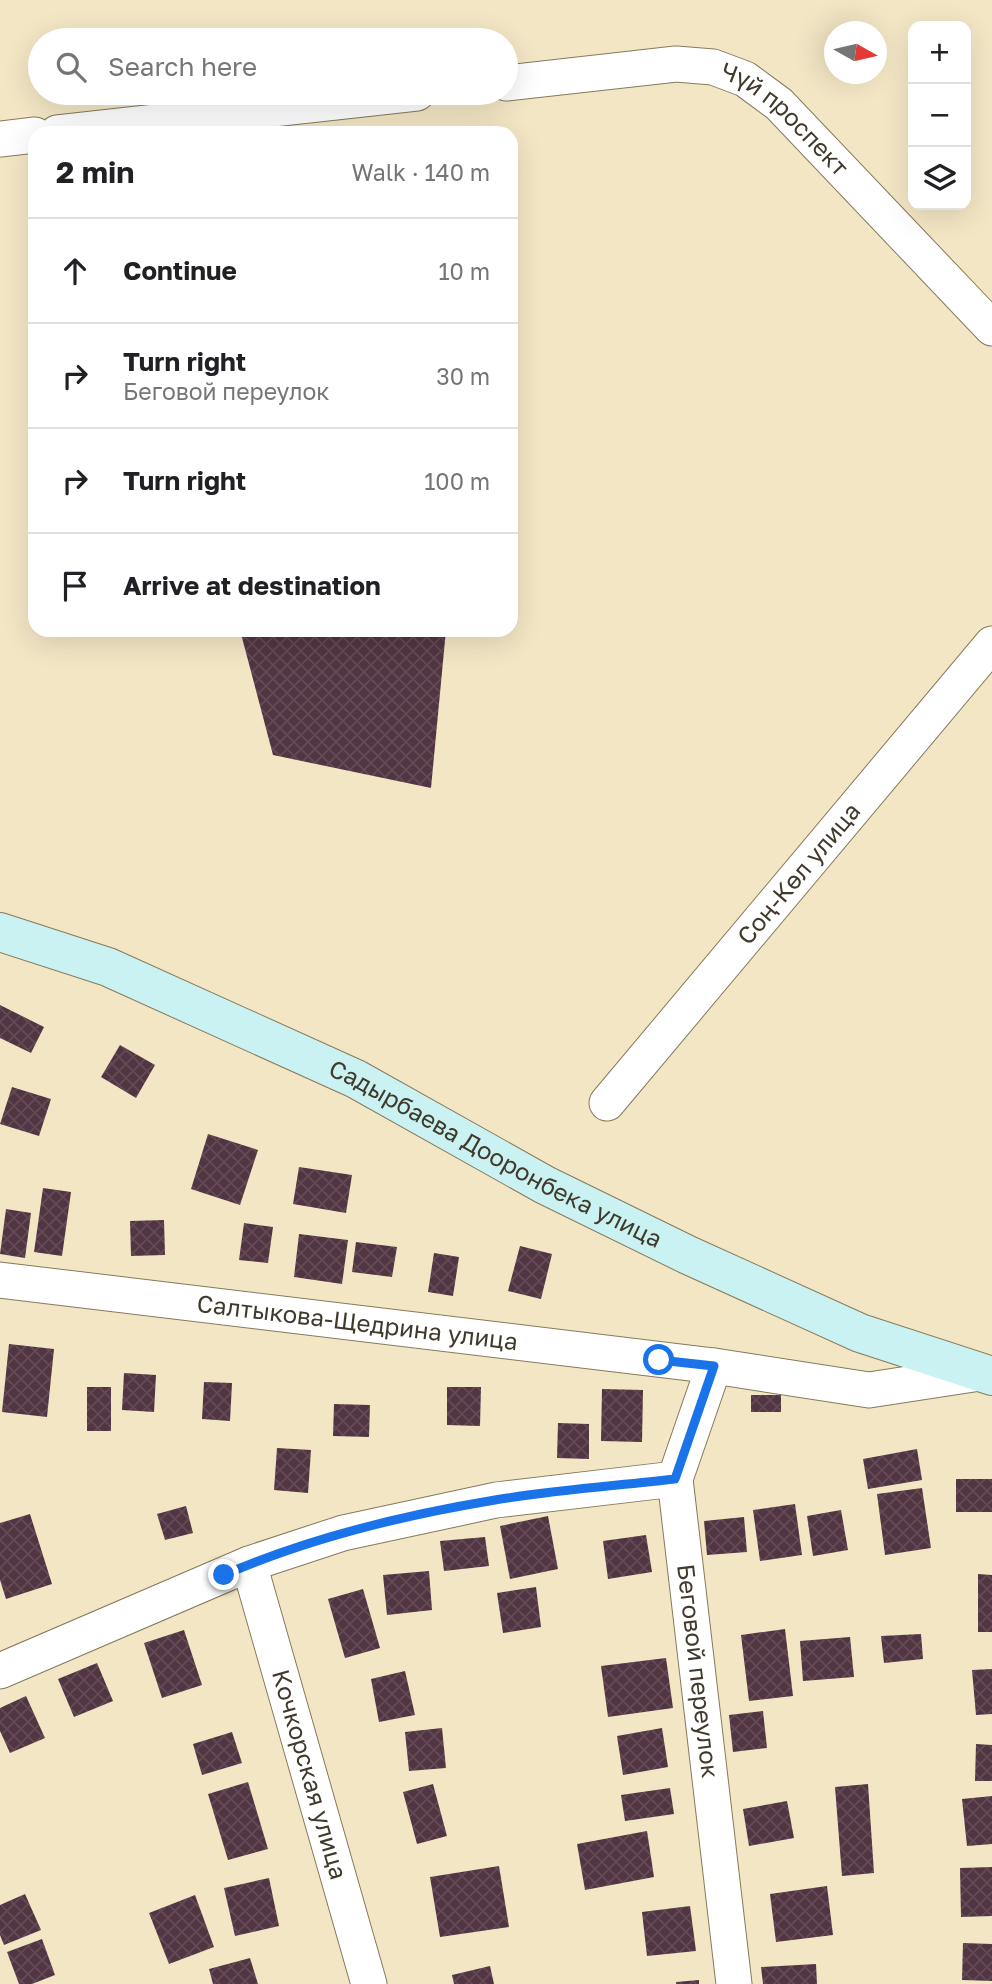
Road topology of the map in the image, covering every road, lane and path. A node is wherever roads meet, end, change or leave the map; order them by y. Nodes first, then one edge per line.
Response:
1 (518, 82) edge
2 (309, 105) edge
3 (120, 126) edge
4 (28, 136) edge
5 (0, 139) edge
6 (992, 328) edge
7 (992, 644) edge
8 (0, 932) edge
9 (607, 1103) dead end
10 (0, 1279) edge
11 (714, 1366) junction
12 (986, 1374) edge
13 (675, 1479) junction
14 (249, 1564) junction
15 (0, 1671) edge
16 (369, 1984) edge
17 (734, 1984) edge

1 - 6 street, Чүй проспект
2 - 3 street
4 - 5 street
7 - 9 street, Соң-Көл улица
8 - 12 main road, Садырбаева Дооронбека улица
10 - 11 street, Салтыкова-Щедрина улица
11 - 12 street, Салтыкова-Щедрина улица
11 - 13 street, Беговой переулок
13 - 14 street
13 - 17 street, Беговой переулок
14 - 15 street
14 - 16 street, Кочкорская улица

